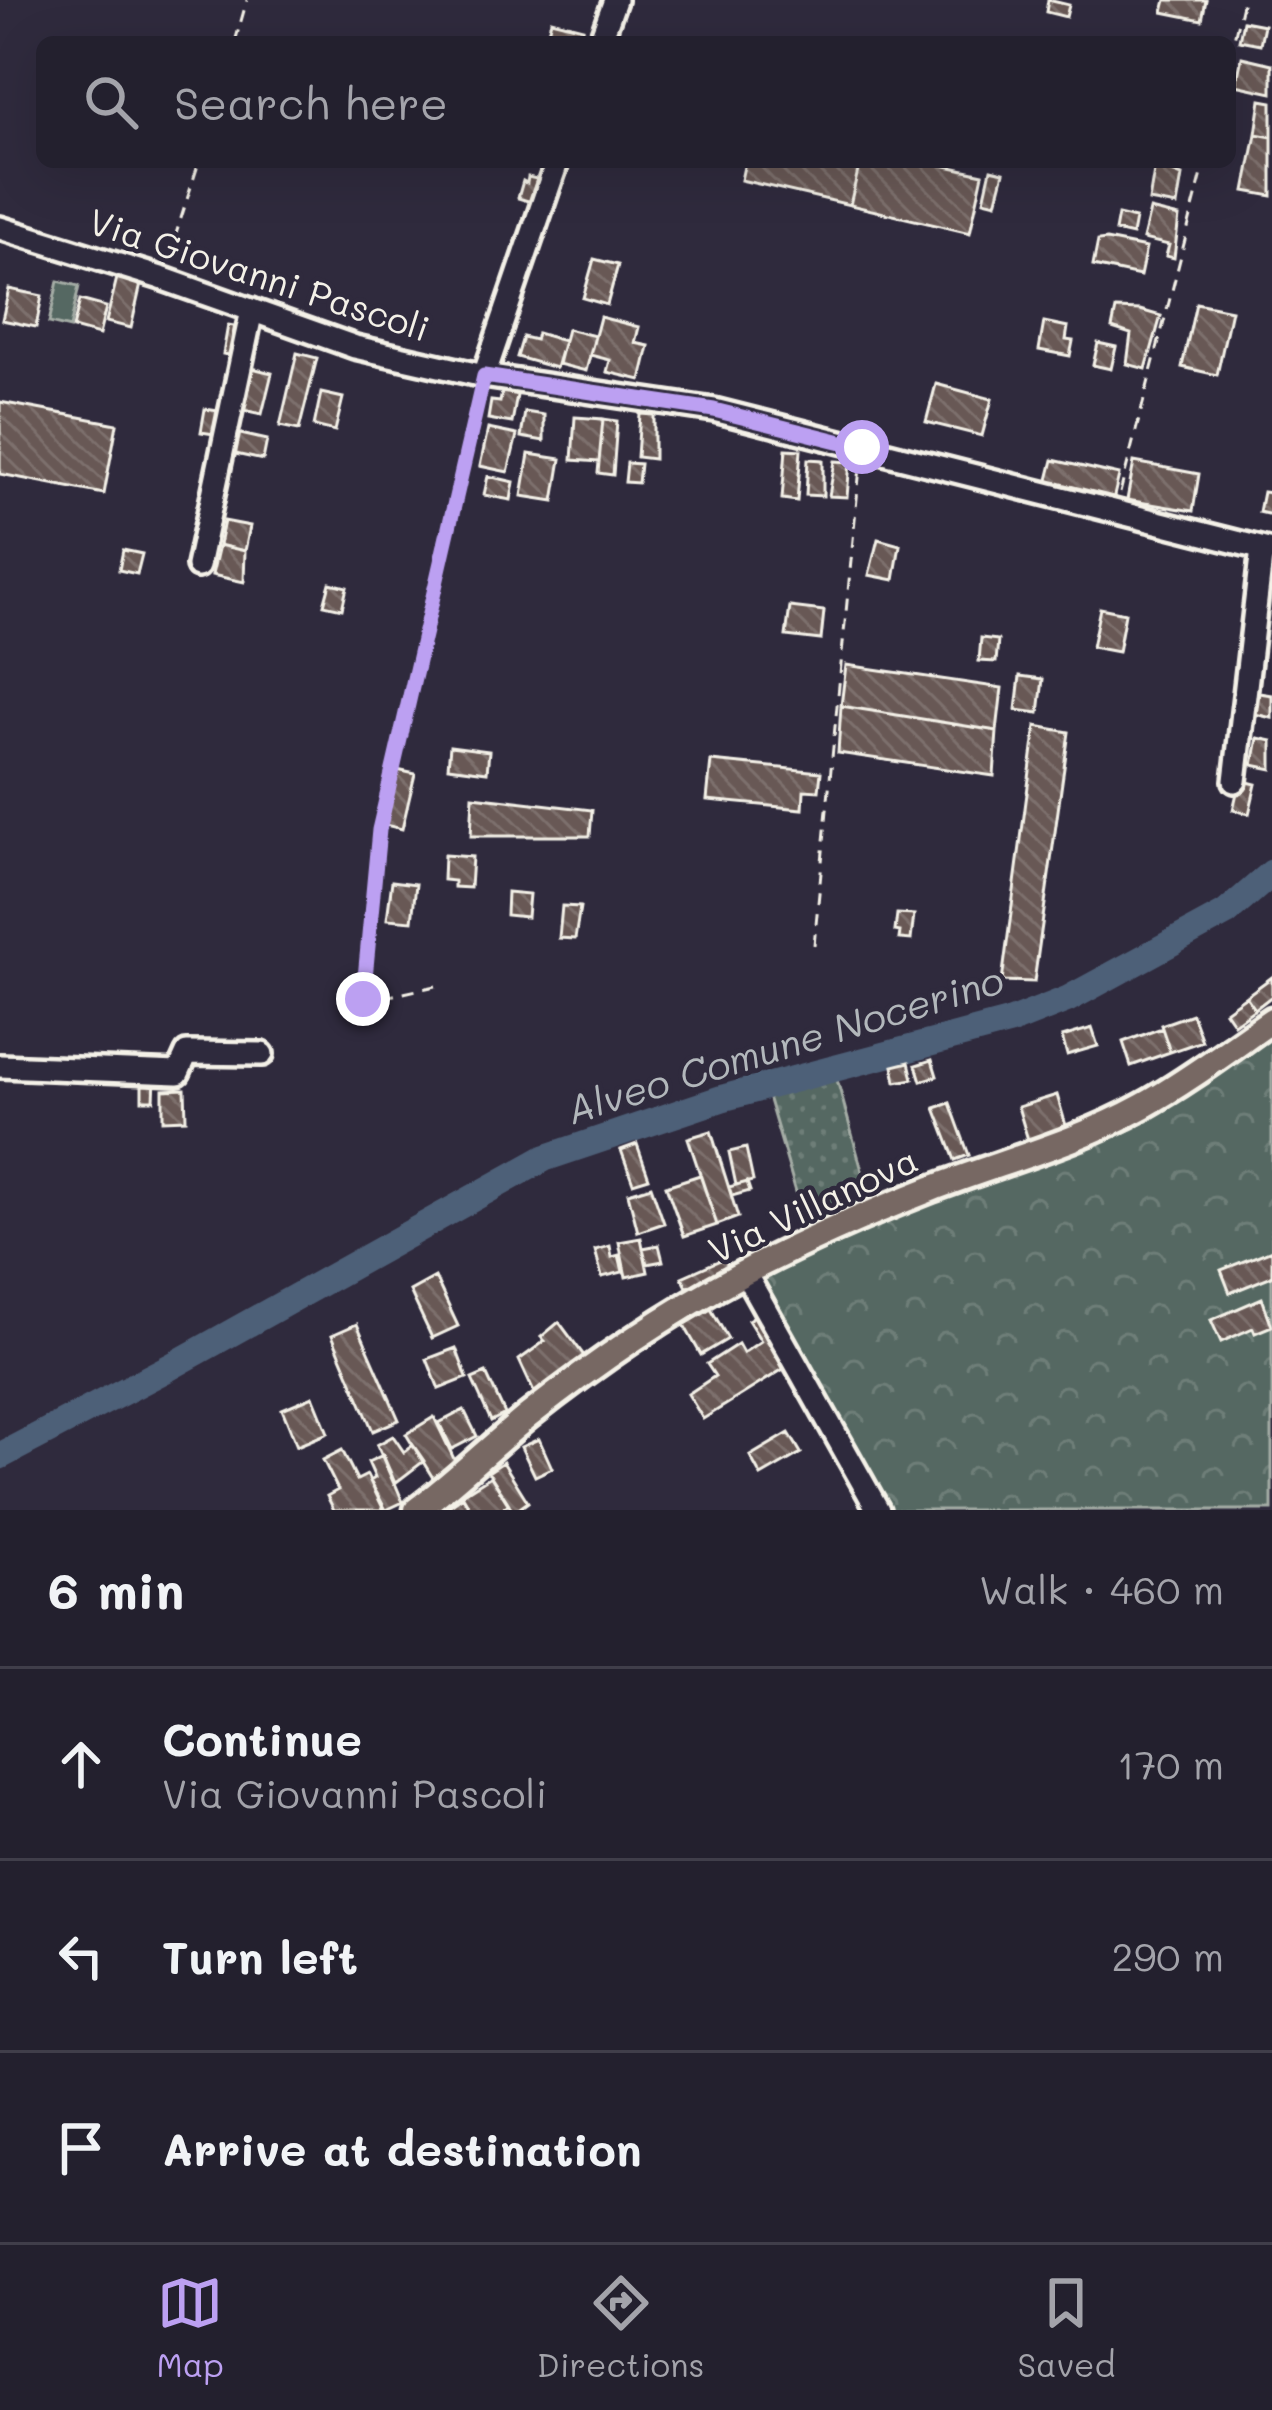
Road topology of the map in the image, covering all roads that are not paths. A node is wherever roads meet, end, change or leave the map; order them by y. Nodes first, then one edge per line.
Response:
1 (615, 0) edge
2 (602, 36) edge
3 (555, 168) edge
4 (0, 228) edge
5 (252, 310) junction
6 (484, 376) junction
7 (1267, 550) edge
8 (198, 566) dead end
9 (1235, 781) dead end
10 (1272, 1021) edge
11 (262, 1054) dead end
12 (0, 1066) edge
13 (745, 1273) junction
14 (417, 1510) edge
15 (878, 1510) edge

1 - 2 street
3 - 6 street
4 - 5 street, Via Giovanni Pascoli
5 - 6 street, Via Giovanni Pascoli
5 - 8 street
6 - 7 street, Via Giovanni Pascoli
7 - 9 street
10 - 13 main road, Via Villanova
11 - 12 street
13 - 14 main road, Via Villanova
13 - 15 street

